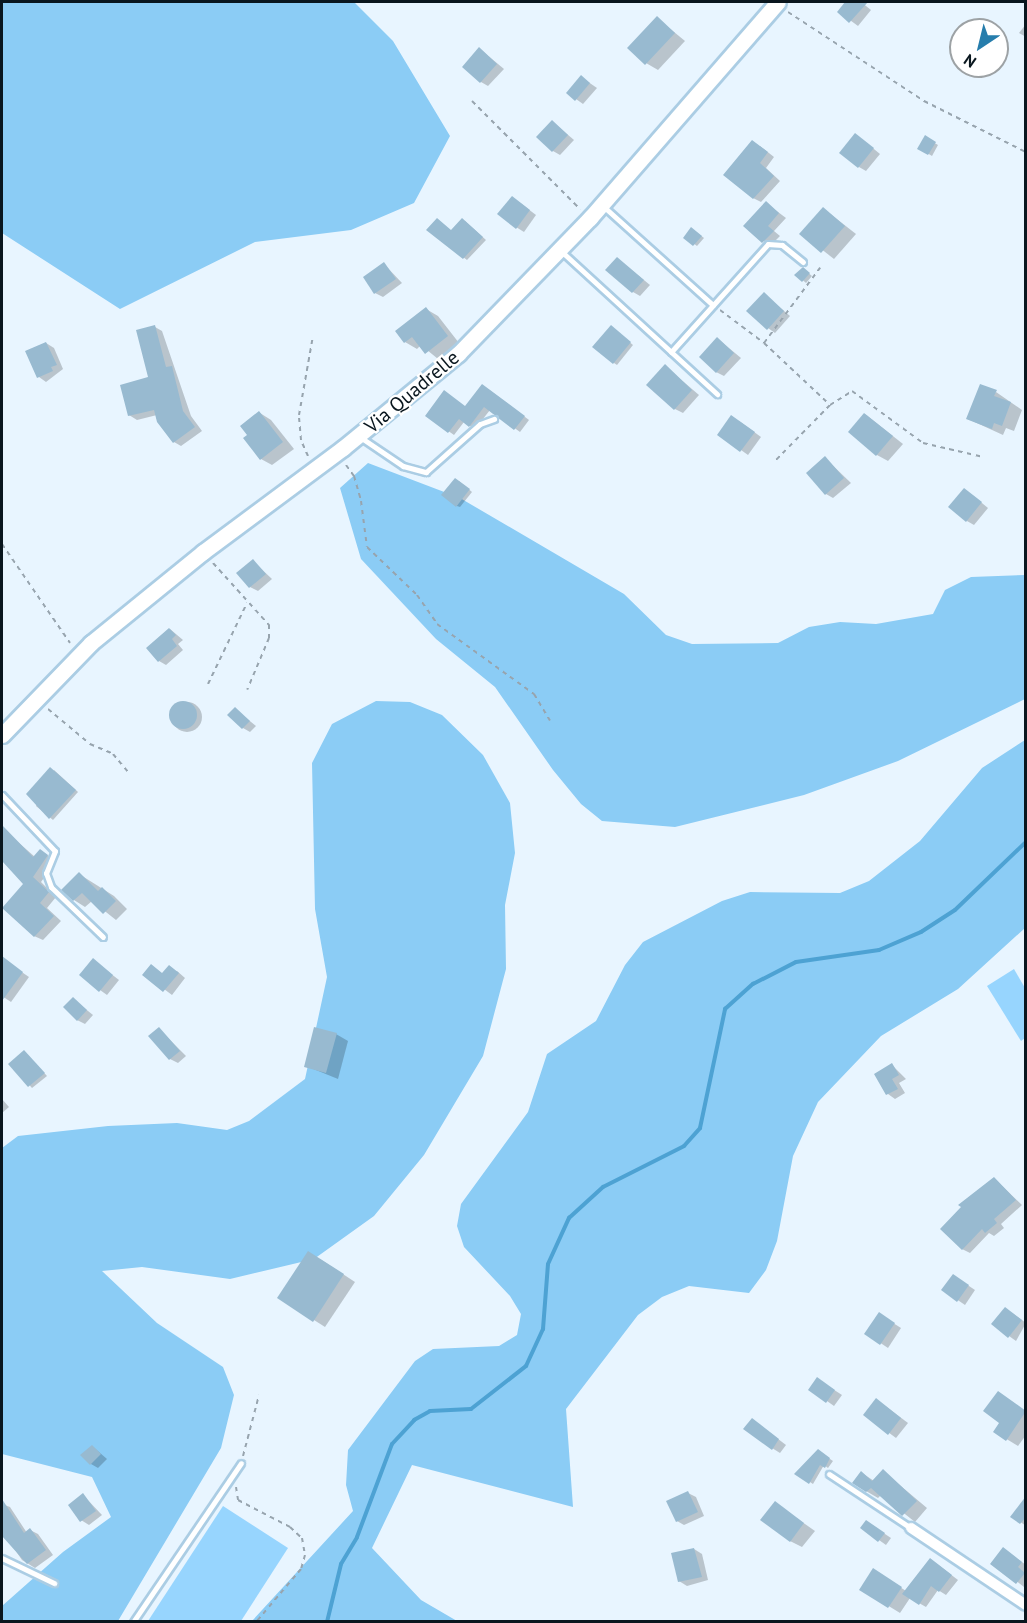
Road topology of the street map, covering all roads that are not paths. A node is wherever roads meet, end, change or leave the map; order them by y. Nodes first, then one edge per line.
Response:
1 (777, 3) edge
2 (601, 205) junction
3 (560, 250) junction
4 (802, 262) dead end
5 (713, 305) junction
6 (671, 352) junction
7 (717, 394) dead end
8 (494, 419) dead end
9 (359, 436) junction
10 (2, 735) edge
11 (2, 795) edge
12 (103, 937) dead end
13 (241, 1463) road end
14 (829, 1474) dead end
15 (911, 1528) joint
16 (2, 1558) edge
17 (54, 1583) dead end
18 (1026, 1605) edge
19 (133, 1622) edge

1 - 2 street, Via Quadrelle
2 - 3 street, Via Quadrelle
2 - 5 lane
3 - 6 lane
3 - 9 street, Via Quadrelle
4 - 5 lane
5 - 6 lane
6 - 7 lane
8 - 9 lane
9 - 10 street, Via Quadrelle
11 - 12 lane
13 - 19 lane
14 - 15 lane
15 - 18 street
16 - 17 lane

